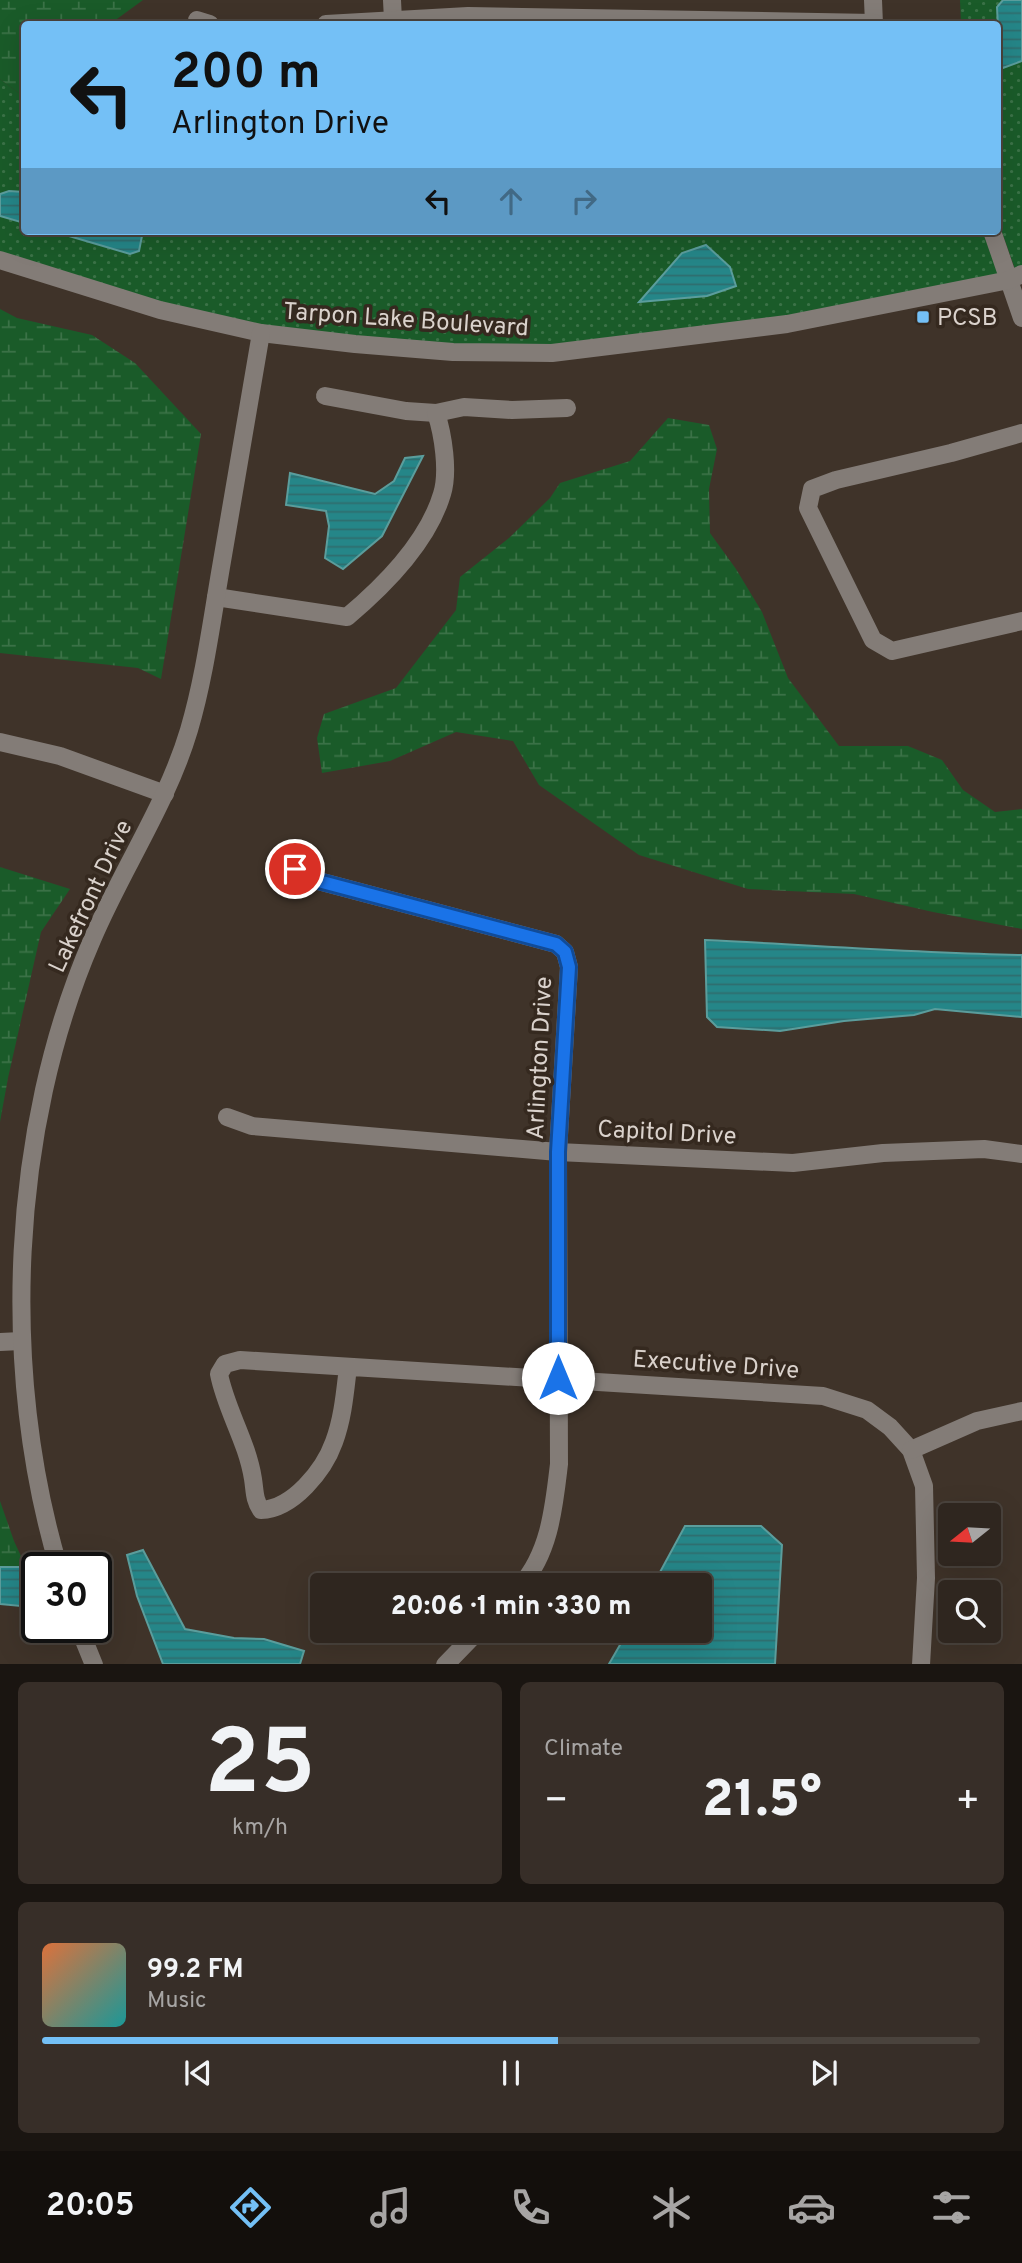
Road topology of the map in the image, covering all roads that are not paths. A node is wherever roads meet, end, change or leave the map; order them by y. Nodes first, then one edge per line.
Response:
1 (392, 0) edge
2 (873, 0) edge
3 (393, 20) junction
4 (376, 21) edge
5 (722, 21) edge
6 (874, 21) edge
7 (994, 235) edge
8 (0, 260) edge
9 (1016, 277) edge
10 (1022, 318) edge
11 (261, 333) junction
12 (326, 396) dead end
13 (567, 408) dead end
14 (436, 413) junction
15 (1022, 433) edge
16 (216, 597) junction
17 (1022, 621) edge
18 (0, 742) edge
19 (165, 794) junction
20 (282, 860) dead end
21 (227, 1117) dead end
22 (558, 1152) junction
23 (1022, 1154) edge
24 (21, 1341) junction
25 (0, 1342) edge
26 (348, 1367) junction
27 (558, 1378) junction
28 (1022, 1411) edge
29 (911, 1450) junction
30 (54, 1552) edge
31 (527, 1573) edge
32 (85, 1643) edge
33 (466, 1643) edge
34 (94, 1664) edge
35 (445, 1664) edge
36 (921, 1664) edge

1 - 3 street
2 - 6 street
3 - 4 street
3 - 5 street
7 - 9 street
8 - 11 street, Tarpon Lake Boulevard
9 - 10 street
9 - 11 street, Tarpon Lake Boulevard
11 - 16 street, Lakefront Drive
12 - 14 street
13 - 14 street
14 - 16 street
15 - 17 street
16 - 19 street, Lakefront Drive
18 - 19 street
19 - 24 street, Lakefront Drive
20 - 22 street, Arlington Drive
21 - 22 street, Capitol Drive
22 - 23 street, Capitol Drive
22 - 27 street, Arlington Drive
24 - 25 street
24 - 30 street, Lakefront Drive
26 - 26 street, Executive Drive
26 - 27 street, Executive Drive
27 - 29 street, Executive Drive
27 - 31 street, Arlington Drive
28 - 29 street
29 - 36 street, Executive Drive
32 - 34 street
33 - 35 street

